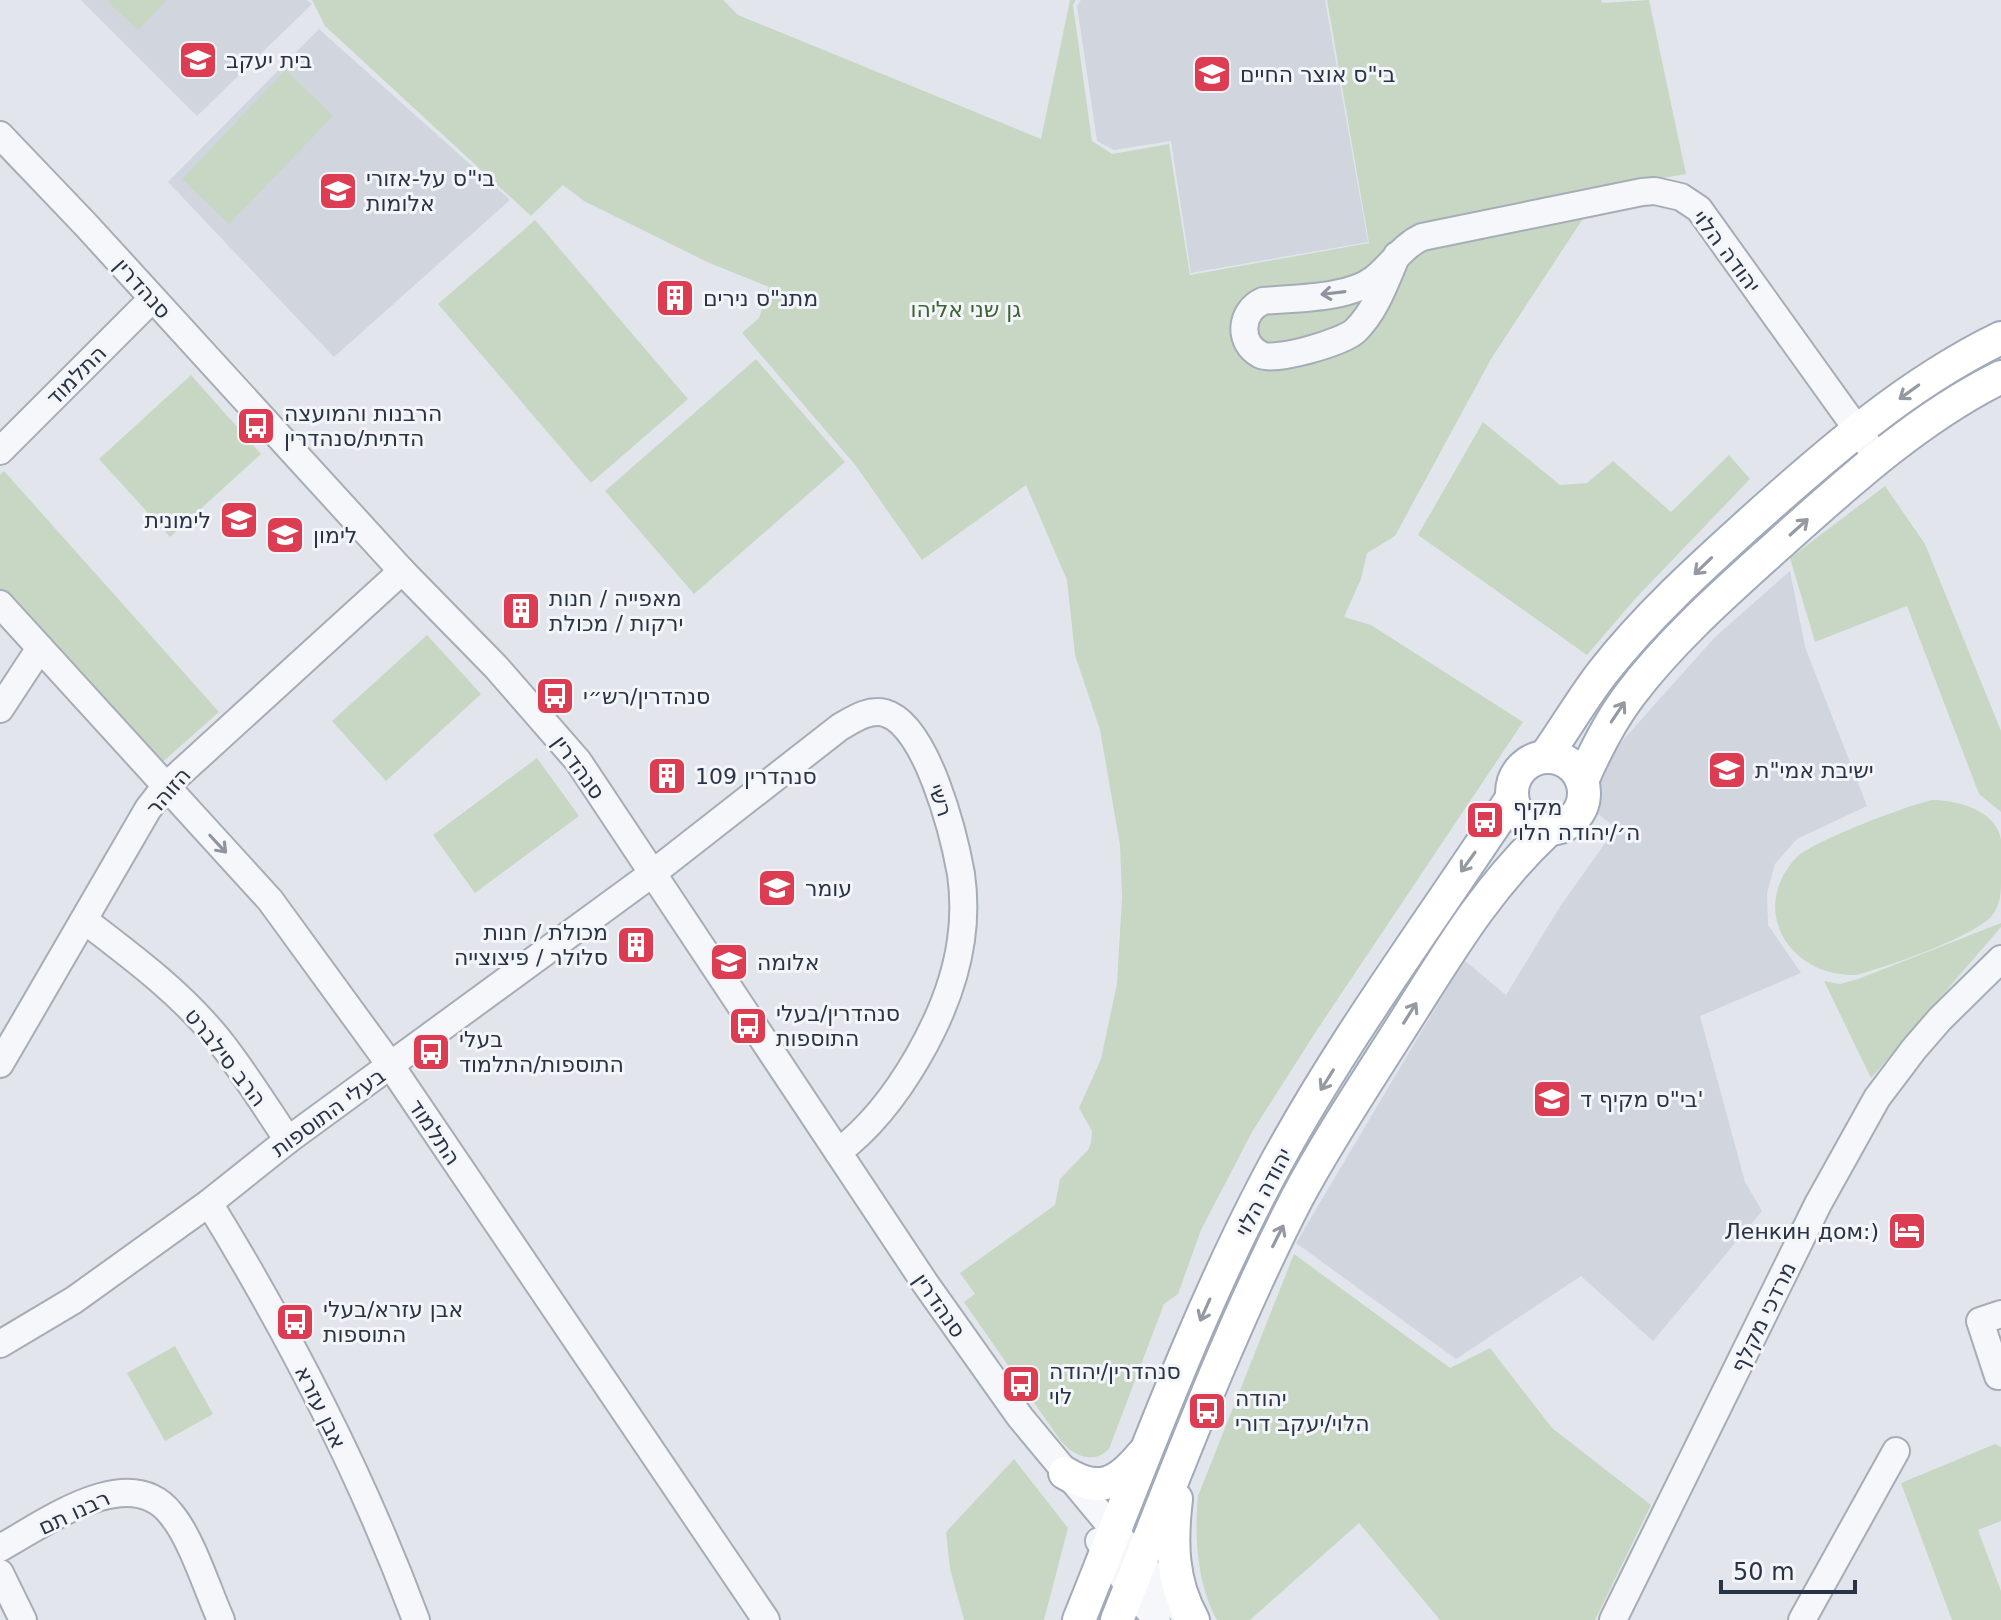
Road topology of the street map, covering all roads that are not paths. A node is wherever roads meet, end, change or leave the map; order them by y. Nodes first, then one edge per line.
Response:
1 (0, 135) edge
2 (1397, 255) junction
3 (152, 299) junction
4 (1997, 338) edge
5 (2001, 377) edge
6 (2001, 397) edge
7 (1945, 410) junction
8 (1858, 431) junction
9 (0, 451) edge
10 (1879, 459) junction
11 (402, 571) junction
12 (0, 604) edge
13 (40, 648) junction
14 (0, 709) edge
15 (1545, 757) junction
16 (1582, 781) junction
17 (165, 787) junction
18 (1512, 798) junction
19 (1548, 830) junction
20 (653, 873) junction
21 (84, 920) junction
22 (2001, 959) edge
23 (0, 1064) edge
24 (391, 1066) junction
25 (288, 1140) junction
26 (838, 1152) junction
27 (209, 1203) junction
28 (2001, 1314) edge
29 (0, 1344) edge
30 (2001, 1375) edge
31 (1149, 1447) junction
32 (1896, 1451) dead end
33 (1181, 1462) junction
34 (1065, 1473) junction
35 (1110, 1542) junction
36 (0, 1548) edge
37 (0, 1573) edge
38 (1135, 1576) junction
39 (1624, 1616) edge
40 (23, 1620) edge
41 (221, 1620) edge
42 (416, 1620) edge
43 (766, 1620) edge
44 (1079, 1620) edge
45 (1117, 1620) edge
46 (1157, 1620) edge
47 (1191, 1620) edge
48 (1802, 1620) edge

1 - 3 street, סנהדרין
2 -> 2 street, יהודה הלוי
2 - 8 street, יהודה הלוי
3 - 9 street, התלמוד
3 - 11 street, סנהדרין
4 -> 8 main road
5 - 7 main road
6 - 7 main road
7 - 10 main road
8 - 10 street, יהודה הלוי
8 -> 15 main road
16 -> 10 main road
11 - 17 street, הזוהר
11 - 20 street, סנהדרין
12 - 13 street, התלמוד
13 - 14 street
13 - 17 street, התלמוד
15 - 16 main road
15 - 18 main road
16 - 19 main road
17 - 21 street, הזוהר
17 -> 24 street, התלמוד
18 - 19 main road
18 -> 31 main road, יהודה הלוי
33 -> 19 main road, יהודה הלוי
20 - 24 street, בעלי התוספות
20 - 26 street, סנהדרין
20 - 26 street, רשי
21 - 23 street, הזוהר
21 - 25 street, הרב סילברט
22 - 39 street, מרדכי מקלף
24 - 25 street, בעלי התוספות
24 - 43 street, התלמוד
25 - 27 street, בעלי התוספות
26 - 34 street, סנהדרין
27 - 29 street, בעלי התוספות
27 - 42 street, אבן עזרא
28 - 30 street
31 - 34 main road
31 - 35 main road, יהודה הלוי
32 - 48 street
33 - 38 main road, יהודה הלוי
33 - 47 main road
34 - 35 street, סנהדרין
35 - 38 street, סנהדרין
35 - 44 main road, יהודה הלוי
36 - 41 street, רבנו תם
37 - 40 street
38 - 45 main road, יהודה הלוי
38 - 46 street
38 - 47 street

